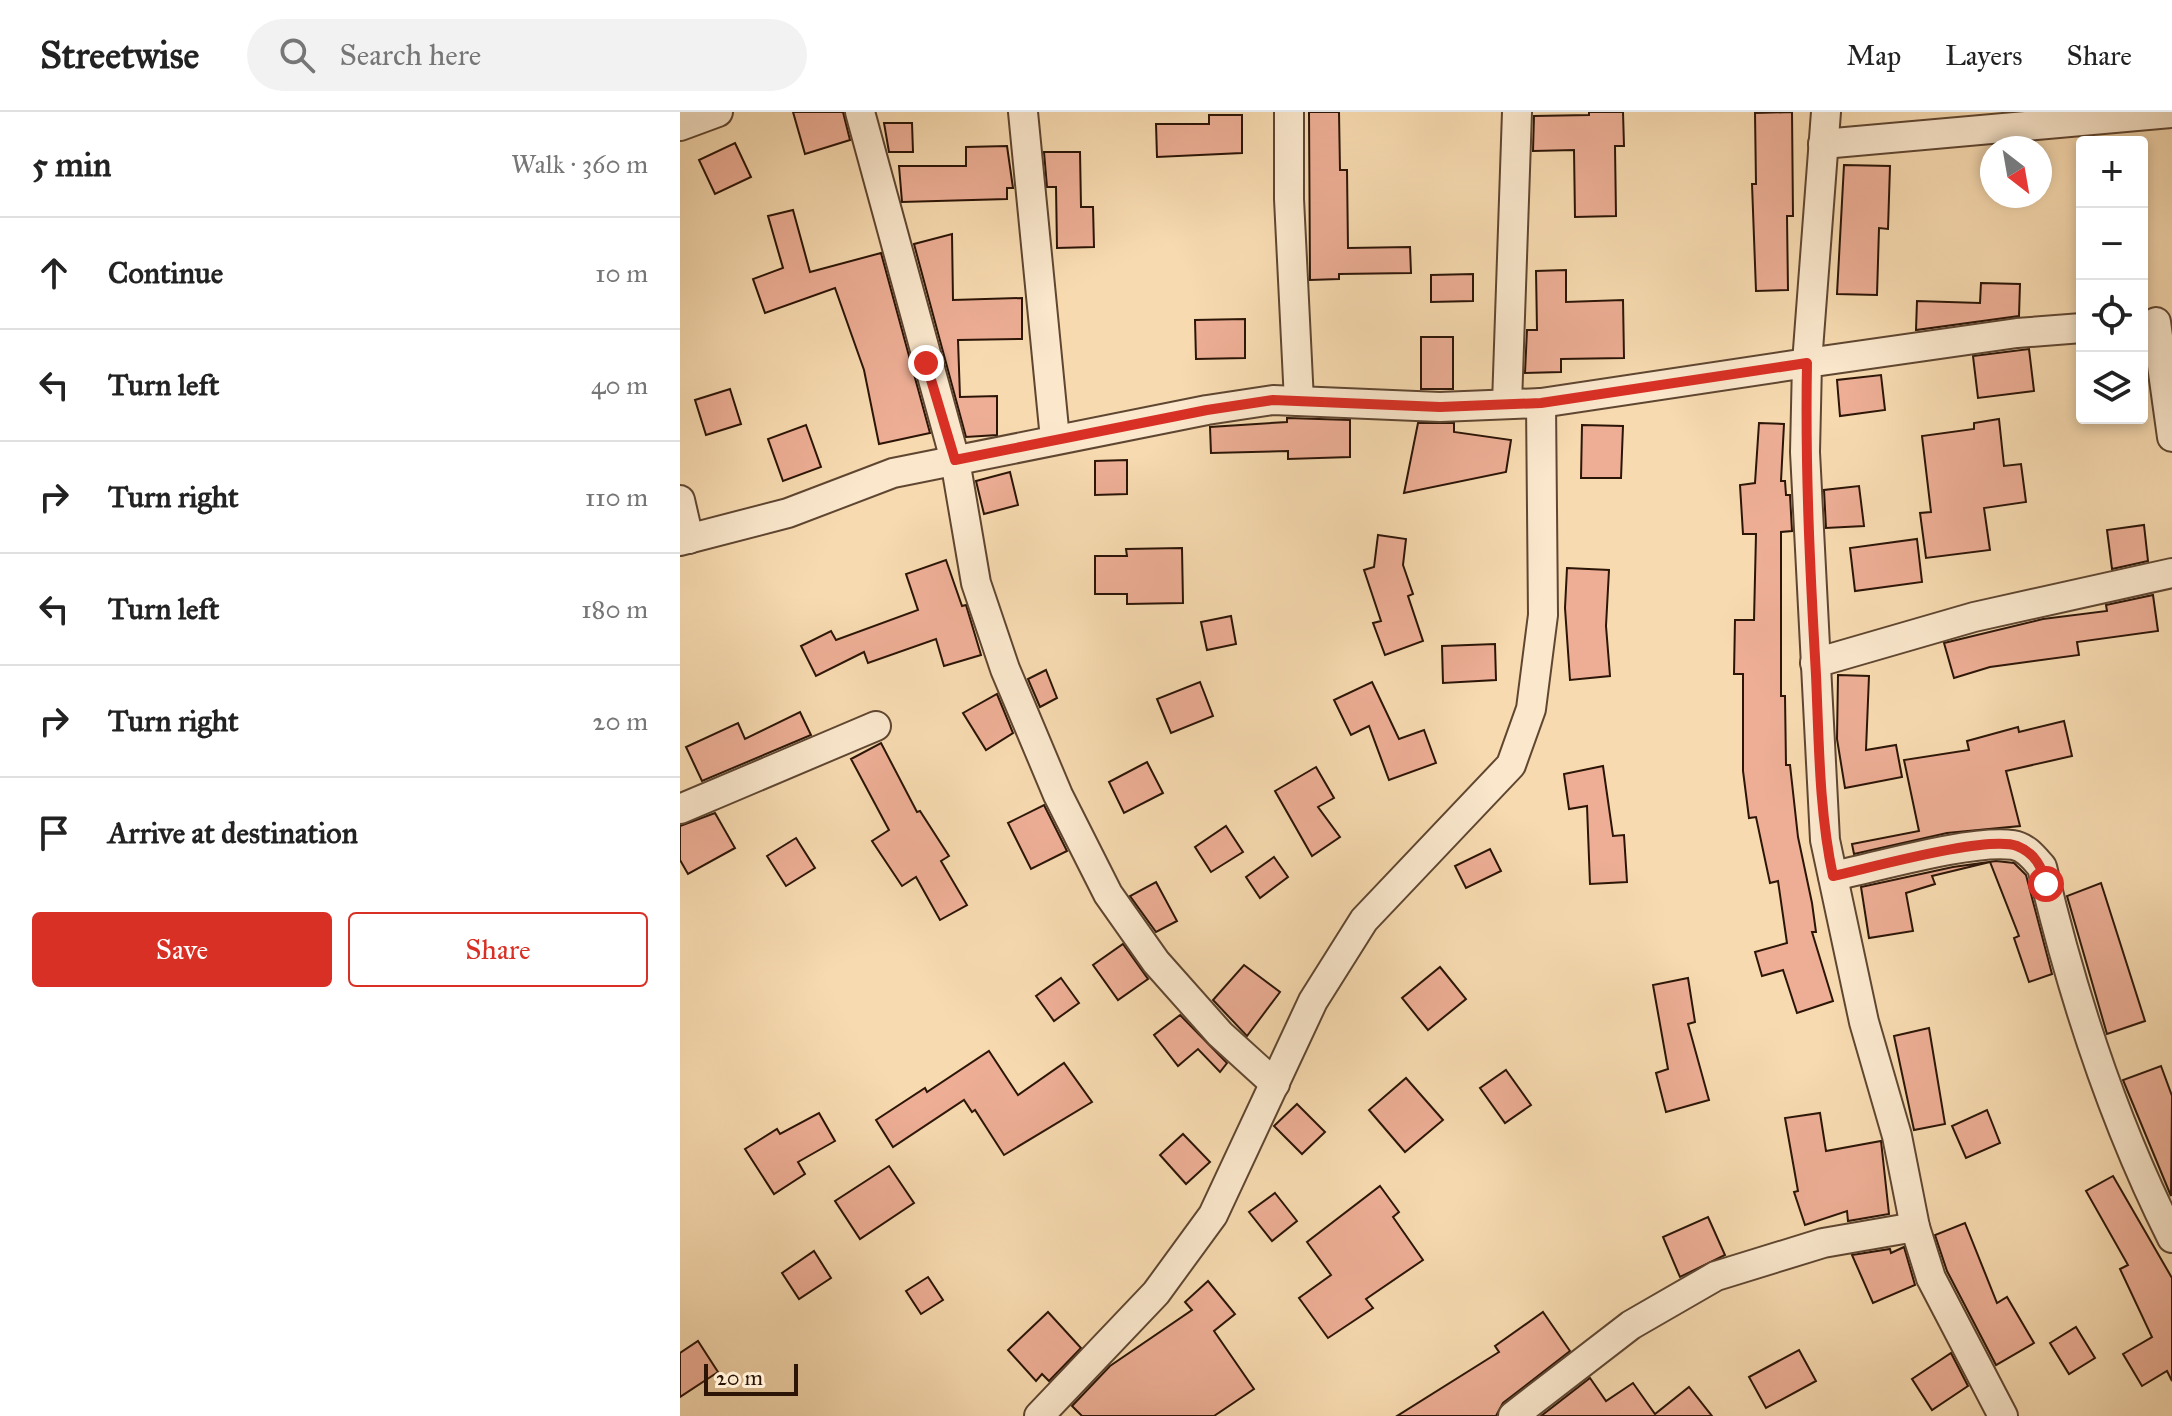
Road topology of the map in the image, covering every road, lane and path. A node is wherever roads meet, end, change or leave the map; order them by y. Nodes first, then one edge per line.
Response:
1 (718, 112) edge
2 (860, 112) edge
3 (1023, 112) edge
4 (1289, 112) edge
5 (1517, 112) edge
6 (1826, 112) edge
7 (2172, 113) edge
8 (680, 126) edge
9 (1823, 144) junction
10 (2157, 322) edge
11 (2076, 328) edge
12 (1807, 363) junction
13 (1299, 401) junction
14 (1541, 403) junction
15 (1507, 404) junction
16 (2172, 437) edge
17 (1055, 439) junction
18 (955, 460) junction
19 (680, 500) edge
20 (685, 540) edge
21 (2172, 573) edge
22 (1815, 663) junction
23 (876, 726) dead end
24 (680, 809) edge
25 (1833, 876) junction
26 (1275, 1084) junction
27 (1915, 1227) junction
28 (2172, 1238) edge
29 (1039, 1416) edge
30 (1513, 1416) edge
31 (2003, 1416) edge

1 - 8 street
2 - 18 street
3 - 17 street
4 - 13 street
5 - 15 street
6 - 9 street
7 - 9 street
9 - 12 street
10 - 16 street
11 - 12 street
12 - 14 street
12 - 22 street
13 - 15 street
13 - 17 street
14 - 15 street
14 - 26 street
17 - 18 street
18 - 20 street
18 - 26 street
19 - 20 street
21 - 22 street
22 - 25 street
23 - 24 street
25 - 27 street
25 - 28 street
26 - 29 street
27 - 30 street
27 - 31 street

